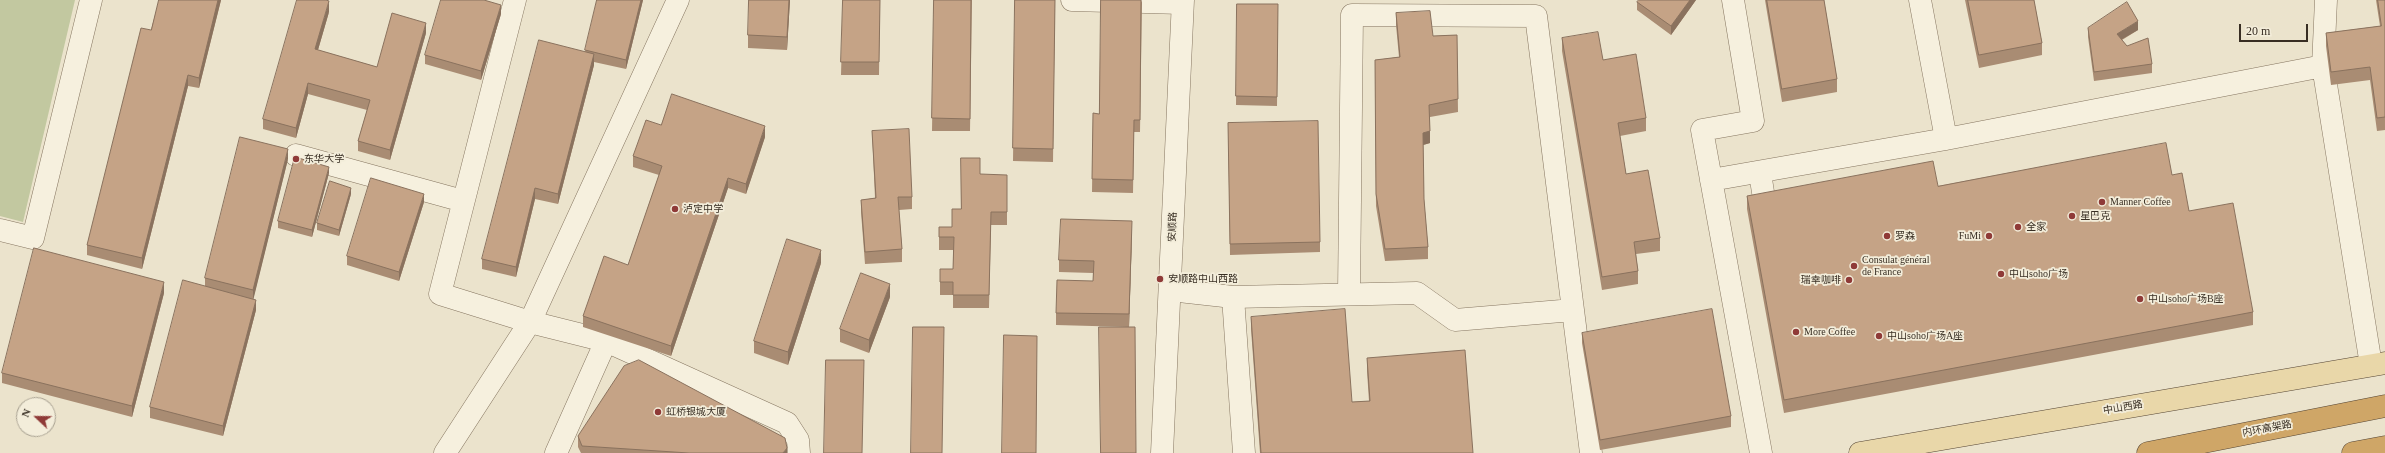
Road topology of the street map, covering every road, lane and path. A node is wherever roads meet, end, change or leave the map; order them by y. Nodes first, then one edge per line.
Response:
1 (91, 0) edge
2 (515, 0) edge
3 (678, 0) edge
4 (1072, 0) edge
5 (1733, 0) edge
6 (1920, 0) edge
7 (2326, 0) edge
8 (1182, 1) edge
9 (2323, 66) junction
10 (1946, 139) junction
11 (296, 155) dead end
12 (1760, 173) junction
13 (1711, 180) junction
14 (463, 201) junction
15 (1765, 205) edge
16 (0, 230) edge
17 (1170, 290) junction
18 (1349, 293) junction
19 (1233, 297) junction
20 (1573, 310) junction
21 (530, 322) junction
22 (606, 341) junction
23 (2378, 364) edge
24 (2385, 406) edge
25 (2385, 447) edge
26 (445, 453) edge
27 (556, 453) edge
28 (799, 453) edge
29 (1162, 453) edge
30 (1244, 453) edge
31 (1591, 453) edge
32 (1761, 453) edge
33 (1860, 453) edge
34 (2148, 453) edge
35 (2353, 453) edge

1 - 16 street
2 - 14 street
3 - 21 street
4 - 8 street
5 - 13 street
6 - 10 street
7 - 9 street
8 - 17 street, 安顺路
9 - 10 street
9 - 23 street
10 - 12 street
11 - 14 street
12 - 13 street
12 - 15 street
13 - 32 street
14 - 21 street
17 - 19 street
17 - 29 street, 安顺路
18 - 19 street
18 - 20 street
18 - 20 street
19 - 30 street
20 - 31 street
21 - 22 street
21 - 26 street
22 - 27 street
22 - 28 street
23 - 33 main road, 中山西路
24 - 34 highway, 内环高架路
25 - 35 highway

